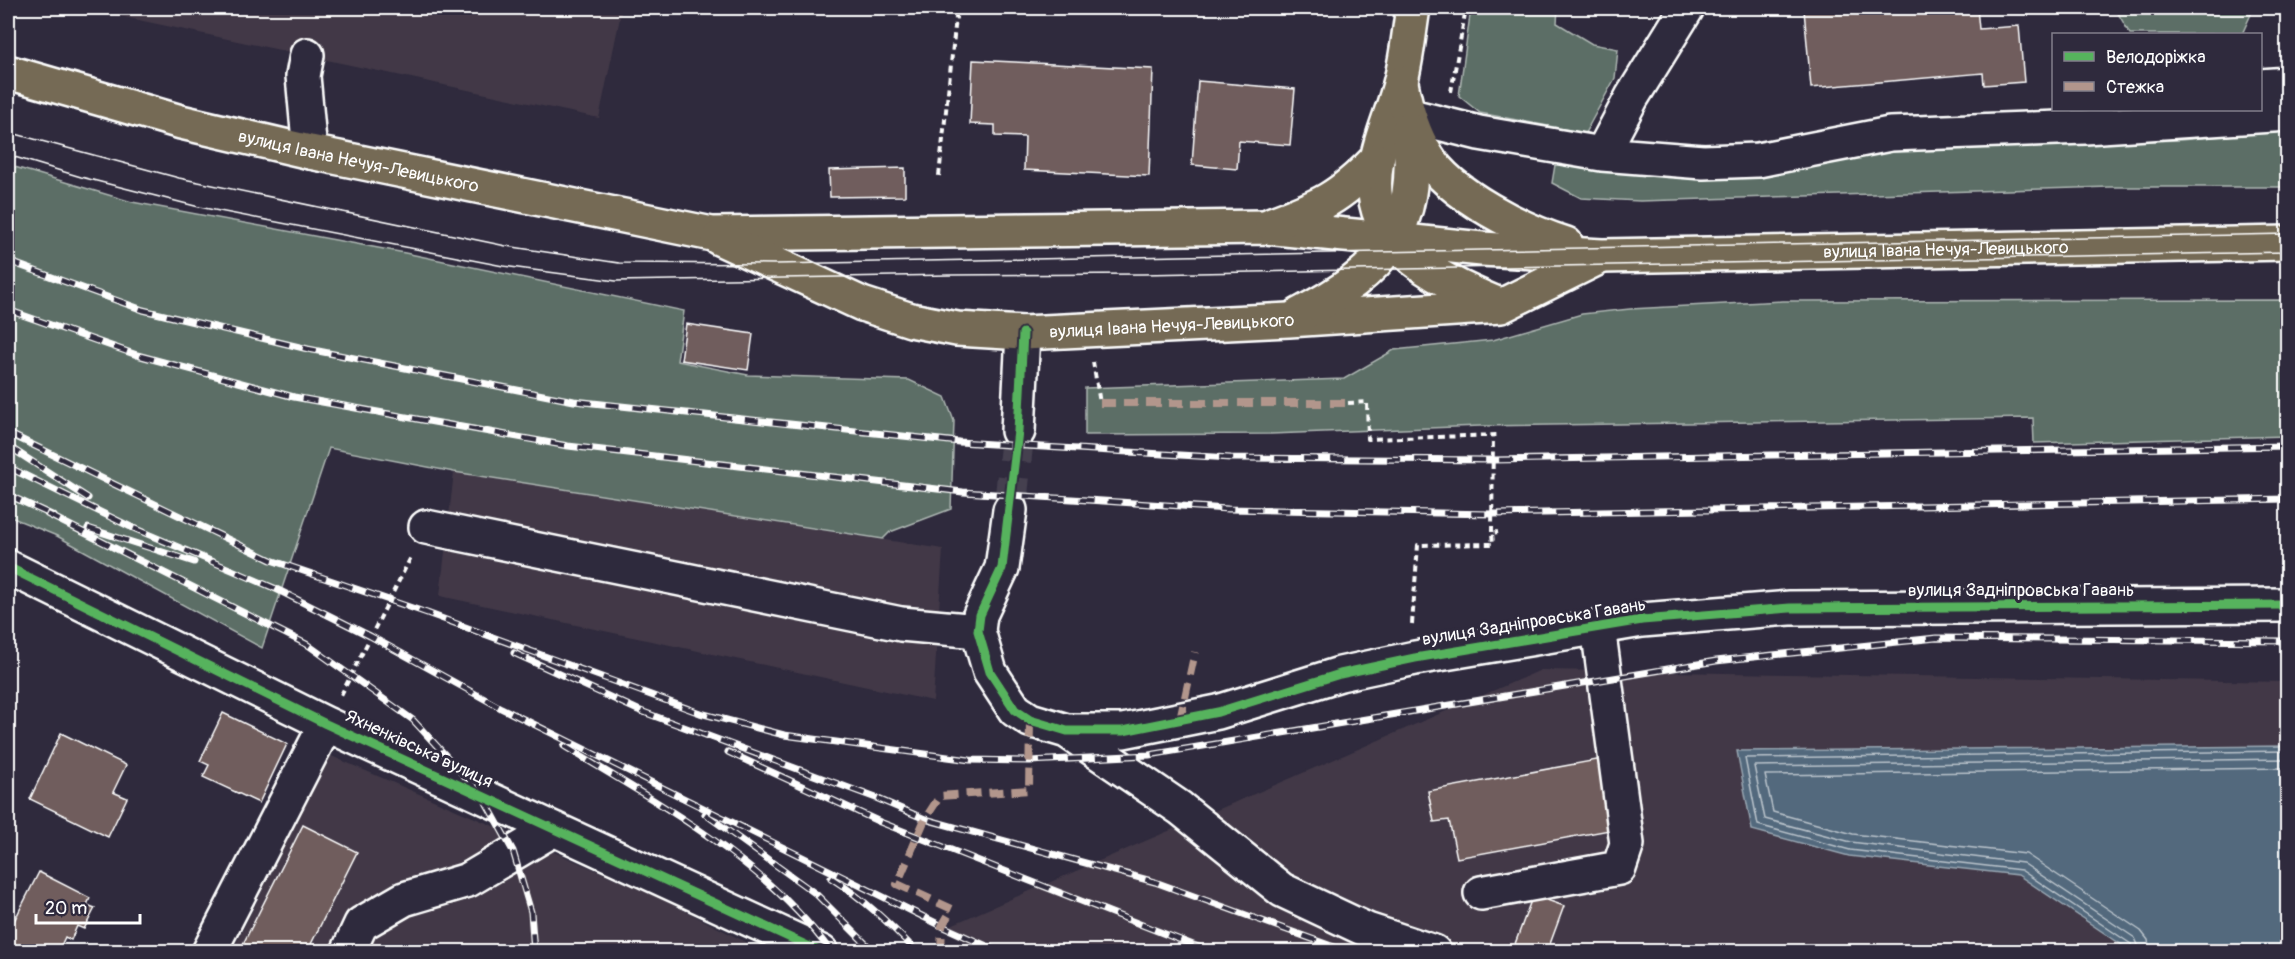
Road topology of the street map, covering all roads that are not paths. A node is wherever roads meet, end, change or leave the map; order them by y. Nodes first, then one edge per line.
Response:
1 (1413, 8) edge
2 (1687, 8) edge
3 (307, 55) dead end
4 (8, 72) edge
5 (1401, 81) junction
6 (2288, 84) edge
7 (2262, 86) edge
8 (2288, 114) edge
9 (1407, 115) junction
10 (2095, 118) edge
11 (310, 152) junction
12 (1602, 154) junction
13 (1377, 160) junction
14 (1266, 227) junction
15 (712, 234) junction
16 (1394, 241) junction
17 (2288, 243) edge
18 (1602, 256) junction
19 (1501, 306) junction
20 (1289, 320) junction
21 (1023, 333) junction
22 (1018, 431) tunnel mouth
23 (1010, 510) tunnel mouth
24 (426, 527) road end
25 (8, 567) edge
26 (2288, 605) edge
27 (1598, 627) junction
28 (978, 631) junction
29 (326, 724) junction
30 (1067, 731) junction
31 (554, 829) junction
32 (1481, 893) dead end
33 (209, 951) edge
34 (348, 951) edge
35 (821, 951) edge
36 (1434, 951) edge

1 - 5 main road
2 - 12 street
3 - 11 street
4 - 11 main road, вулиця Івана Нечуя-Левицького
5 - 9 main road
5 - 13 main road
6 - 7 street
8 - 10 street
9 - 12 street
9 - 16 main road
9 - 18 main road
10 - 12 street
11 - 15 main road, вулиця Івана Нечуя-Левицького
13 - 14 main road
13 - 16 main road
14 - 15 main road, вулиця Івана Нечуя-Левицького
14 - 16 main road, вулиця Івана Нечуя-Левицького
15 - 21 main road, вулиця Івана Нечуя-Левицького
16 - 18 main road, вулиця Івана Нечуя-Левицького
16 - 19 main road
16 - 20 main road
17 - 18 main road, вулиця Івана Нечуя-Левицького
18 - 19 main road, вулиця Івана Нечуя-Левицького
19 - 20 main road, вулиця Івана Нечуя-Левицького
20 - 21 main road, вулиця Івана Нечуя-Левицького
21 - 22 street
23 - 28 street
24 - 28 street
25 - 29 street, Яхненківська вулиця
26 - 27 street, вулиця Задніпровська Гавань
27 - 30 street, вулиця Задніпровська Гавань
27 - 32 street
28 - 30 street, вулиця Задніпровська Гавань
29 - 31 street, Яхненківська вулиця
29 - 33 street
30 - 36 street
31 - 34 street
31 - 35 street, Яхненківська вулиця

